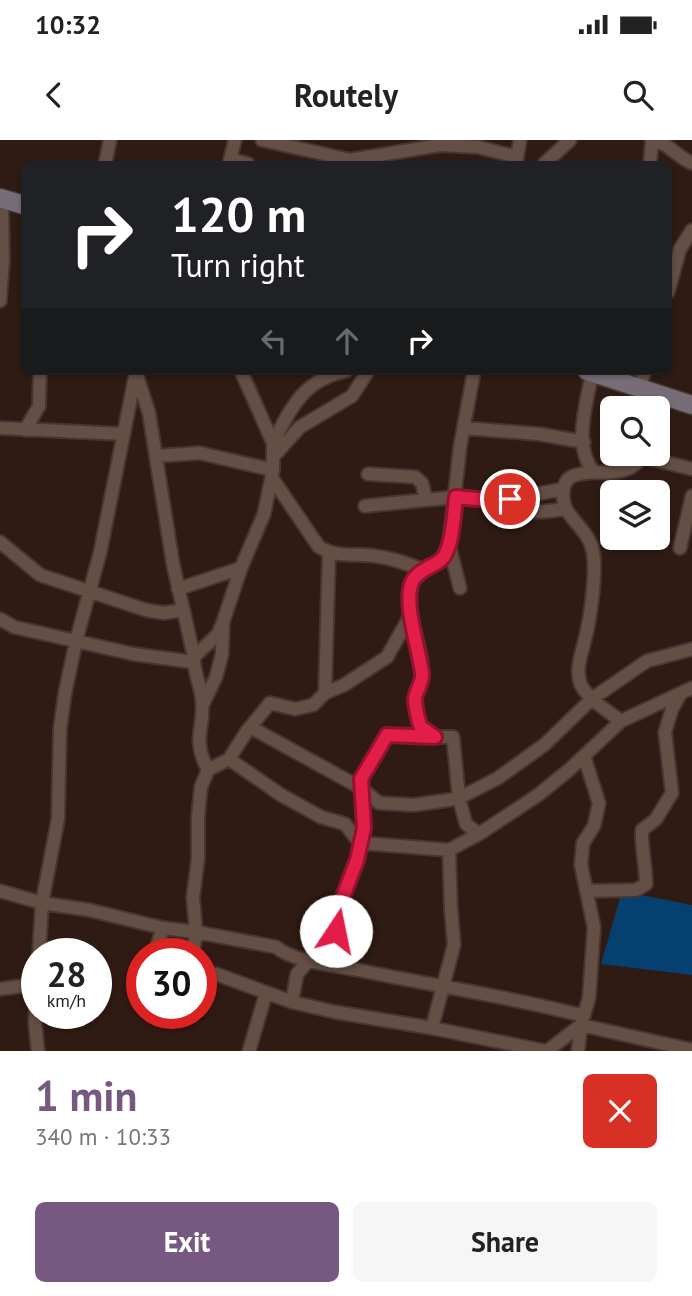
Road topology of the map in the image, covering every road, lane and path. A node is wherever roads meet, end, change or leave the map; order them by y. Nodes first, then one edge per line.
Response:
1 (110, 140) edge
2 (235, 140) edge
3 (262, 140) edge
4 (520, 140) edge
5 (570, 140) edge
6 (652, 140) edge
7 (301, 144) edge
8 (108, 161) edge
9 (230, 161) edge
10 (516, 161) edge
11 (547, 161) edge
12 (650, 161) edge
13 (692, 163) edge
14 (7, 205) edge
15 (692, 230) edge
16 (672, 278) edge
17 (0, 301) edge
18 (40, 375) edge
19 (134, 375) edge
20 (136, 375) edge
21 (243, 375) edge
22 (336, 375) edge
23 (365, 375) edge
24 (473, 375) edge
25 (595, 375) edge
26 (609, 375) edge
27 (642, 380) edge
28 (655, 396) edge
29 (670, 404) edge
30 (692, 405) edge
31 (0, 428) edge
32 (464, 428) junction
33 (25, 430) junction
34 (122, 435) junction
35 (584, 442) junction
36 (273, 449) junction
37 (156, 456) junction
38 (670, 463) edge
39 (633, 466) edge
40 (692, 469) edge
41 (594, 472) junction
42 (273, 474) junction
43 (368, 474) dead end
44 (563, 489) junction
45 (692, 496) edge
46 (456, 497) junction
47 (521, 497) junction
48 (425, 500) junction
49 (365, 506) dead end
50 (566, 509) junction
51 (0, 542) edge
52 (449, 545) junction
53 (680, 548) dead end
54 (329, 553) junction
55 (241, 568) junction
56 (424, 570) junction
57 (460, 588) dead end
58 (178, 589) junction
59 (90, 594) junction
60 (183, 610) junction
61 (410, 616) junction
62 (0, 619) edge
63 (223, 622) junction
64 (76, 641) junction
65 (692, 649) edge
66 (194, 660) junction
67 (686, 690) edge
68 (325, 693) junction
69 (593, 698) junction
70 (202, 705) junction
71 (621, 721) junction
72 (250, 727) junction
73 (435, 737) junction
74 (584, 756) junction
75 (229, 759) junction
76 (208, 770) junction
77 (361, 788) junction
78 (459, 797) junction
79 (479, 834) junction
80 (360, 843) junction
81 (449, 850) junction
82 (0, 891) edge
83 (586, 891) junction
84 (42, 903) junction
85 (163, 928) junction
86 (196, 932) junction
87 (39, 938) edge
88 (159, 938) edge
89 (195, 938) edge
90 (309, 960) junction
91 (217, 974) edge
92 (21, 986) edge
93 (443, 988) junction
94 (0, 989) edge
95 (266, 993) junction
96 (292, 1002) junction
97 (583, 1020) junction
98 (432, 1028) junction
99 (35, 1029) edge
100 (477, 1037) junction
101 (692, 1050) edge
102 (38, 1051) edge
103 (249, 1051) edge
104 (474, 1051) edge
105 (546, 1051) edge
106 (578, 1051) edge

1 - 8 street
2 - 9 street
3 - 7 street
4 - 10 street
5 - 11 street
6 - 12 street
6 - 13 street
7 - 10 street
14 - 17 street
15 - 16 street
18 - 33 street
19 - 34 street
20 - 37 street
21 - 36 street
22 - 36 street
23 - 36 street
24 - 32 street
25 - 35 street
26 - 27 main road
27 - 28 main road
29 - 30 main road
31 - 33 street
32 - 35 street
32 - 46 street
33 - 34 street
34 - 59 street
35 - 41 street
36 - 42 street
37 - 42 street
37 - 58 street
38 - 40 street
39 - 41 street
41 - 44 street
42 - 54 street
42 - 55 street
43 - 48 street
44 - 47 street
44 - 50 street
45 - 53 street
46 - 47 street
46 - 48 street
46 - 52 street
47 - 50 street
48 - 49 street
50 - 69 street
51 - 59 street
52 - 56 street
52 - 57 street
54 - 56 street
54 - 68 street
55 - 58 street
55 - 63 street
56 - 61 street
58 - 60 street
59 - 60 street
59 - 64 street
60 - 66 street
61 - 68 street
61 - 73 street
62 - 64 street
63 - 66 street
63 - 70 street
64 - 66 street
64 - 84 street
65 - 69 street
66 - 70 street
67 - 71 street
67 - 83 street
68 - 72 street
69 - 71 street
69 - 78 street
70 - 76 street
71 - 74 street
72 - 75 street
72 - 77 street
73 - 77 street
73 - 78 street
74 - 79 street
74 - 83 street
75 - 76 street
75 - 80 street
76 - 86 street
77 - 78 street
77 - 80 street
78 - 79 street
79 - 81 street
80 - 81 street
80 - 90 street
81 - 93 street
82 - 84 street
83 - 97 street
84 - 85 street
84 - 87 street
85 - 86 street
85 - 88 street
86 - 89 street
86 - 90 street
90 - 93 street
90 - 96 street
91 - 95 street
92 - 94 street
93 - 97 street
93 - 98 street
95 - 96 street
95 - 103 street
96 - 98 street
97 - 101 street
97 - 105 street
97 - 106 street
98 - 100 street
99 - 102 street
100 - 104 street
100 - 105 street

